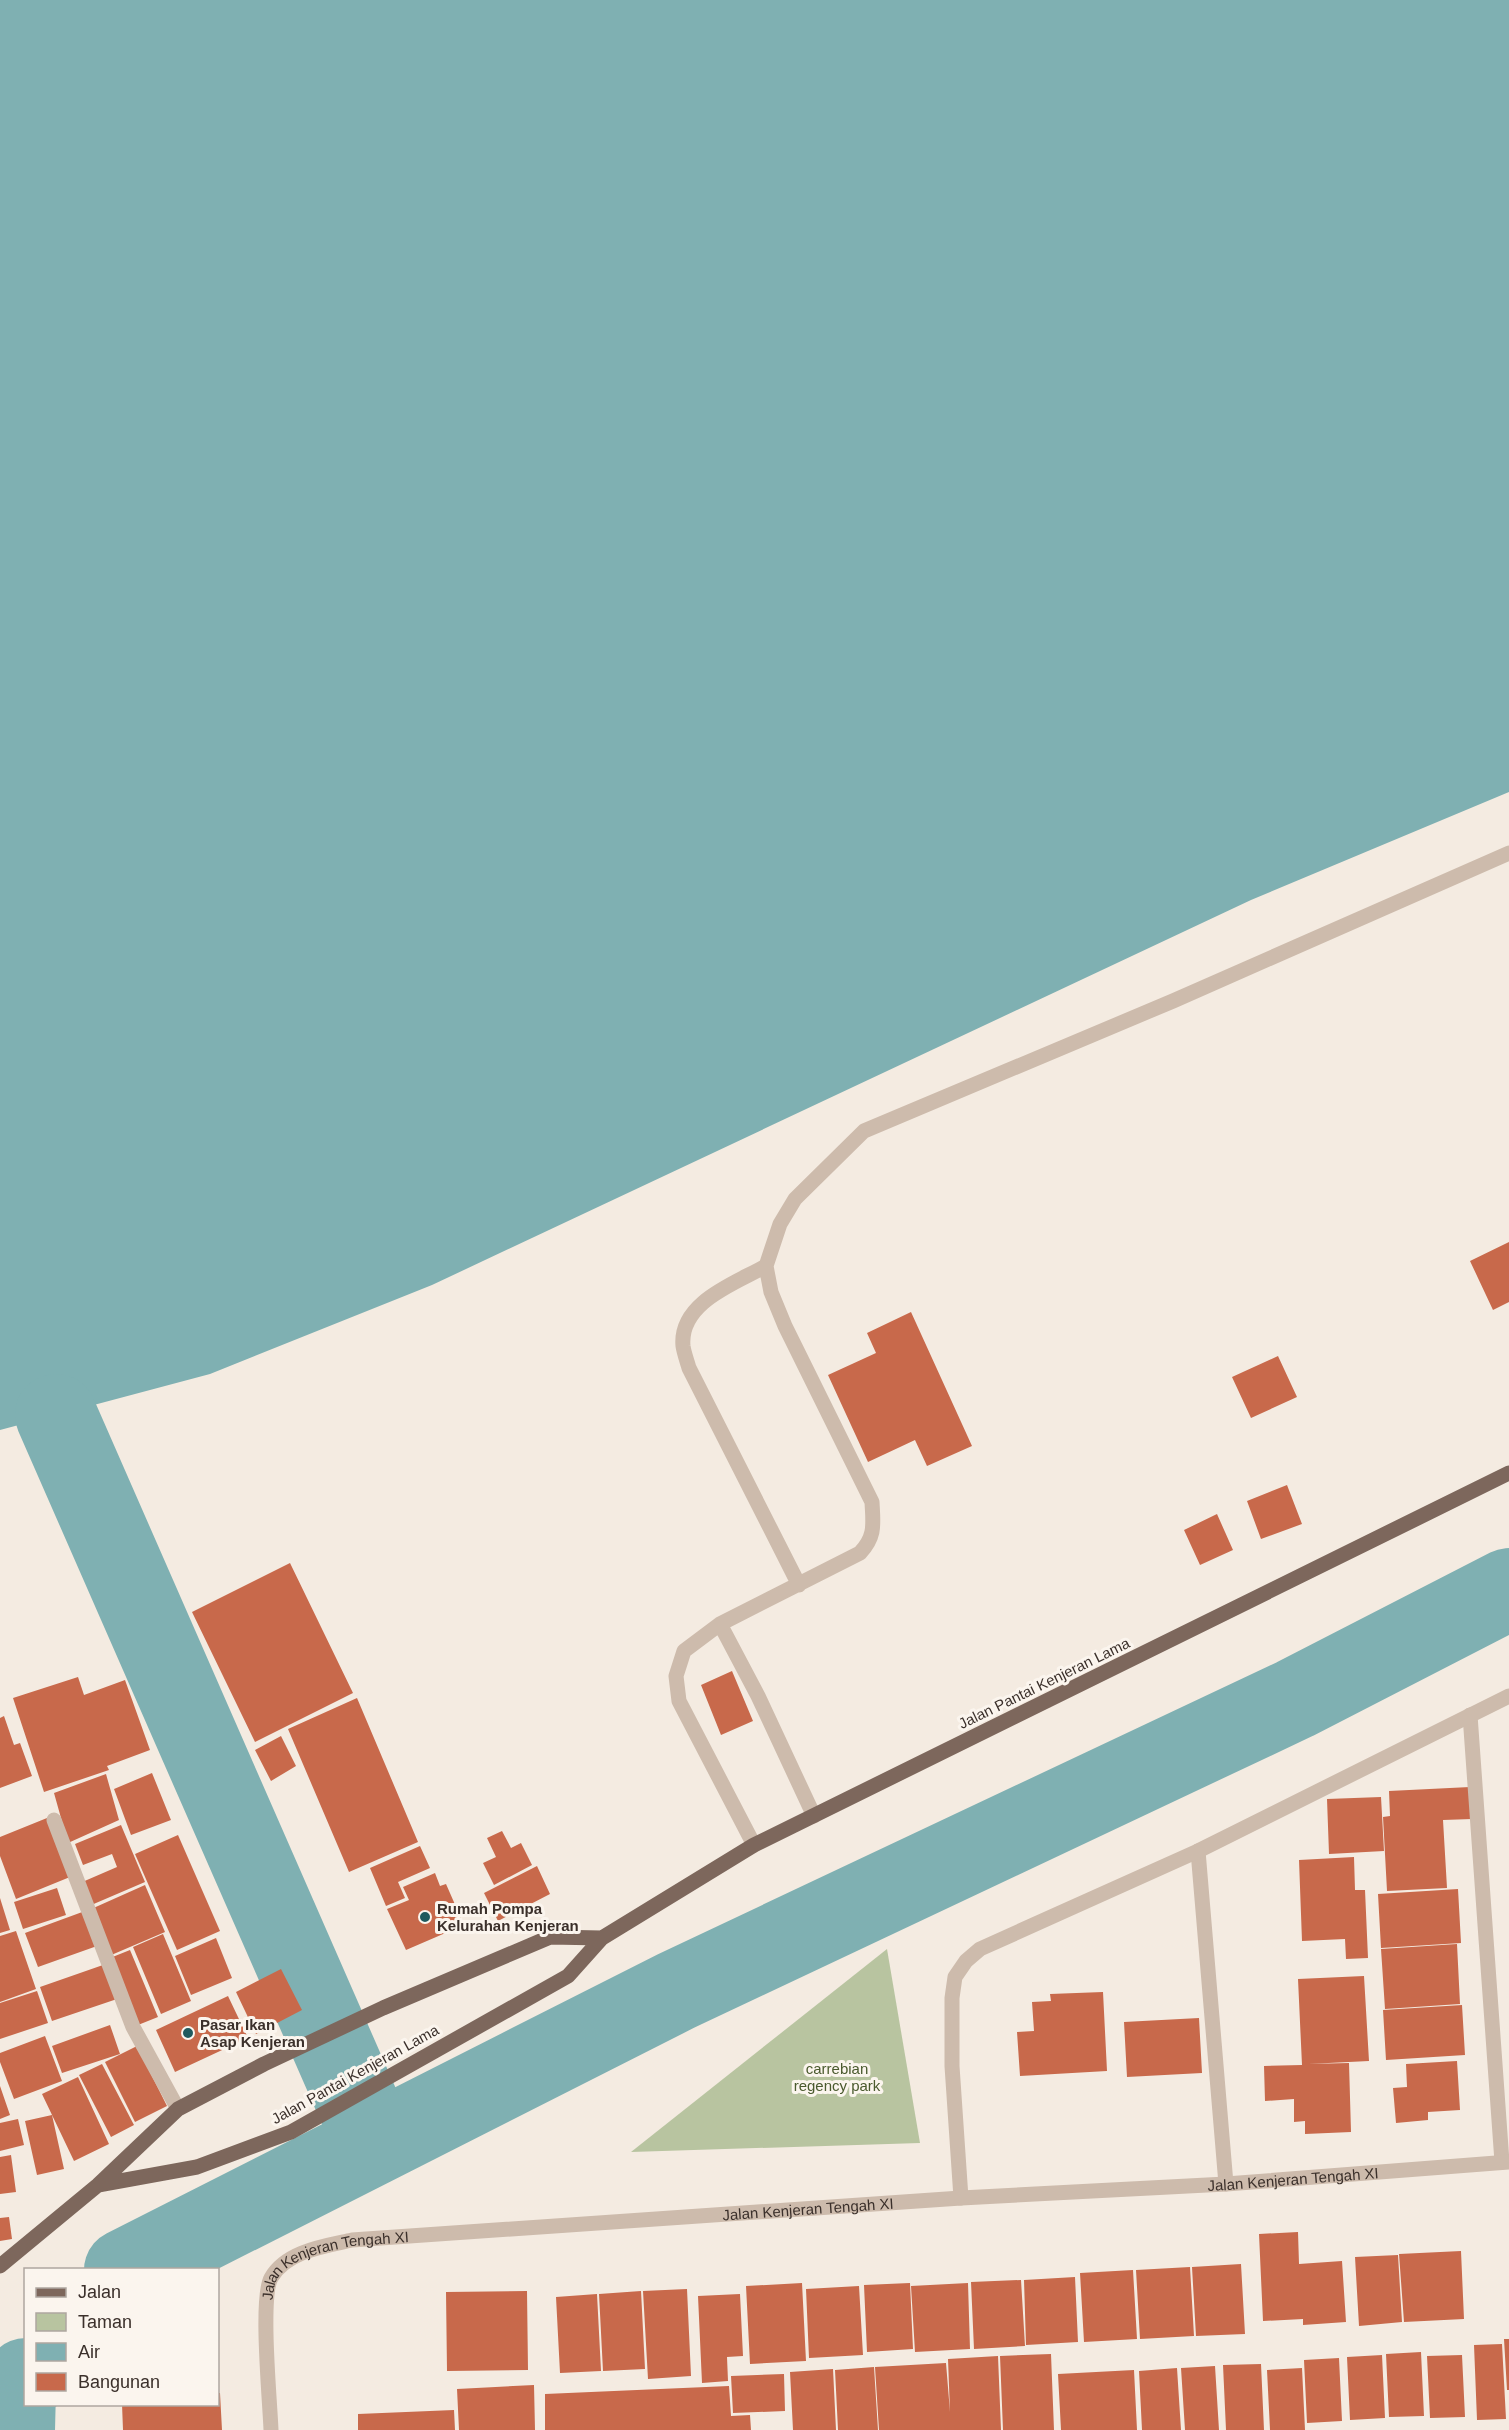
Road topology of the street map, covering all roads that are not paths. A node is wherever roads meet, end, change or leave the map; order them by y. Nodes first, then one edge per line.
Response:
1 (1509, 853) edge
2 (766, 1266) junction
3 (1509, 1473) edge
4 (799, 1585) junction
5 (720, 1624) junction
6 (1509, 1696) edge
7 (1470, 1715) junction
8 (814, 1816) junction
9 (54, 1820) dead end
10 (754, 1845) junction
11 (1198, 1851) junction
12 (602, 1938) junction
13 (178, 2109) junction
14 (1506, 2162) edge
15 (1226, 2184) junction
16 (98, 2185) junction
17 (961, 2198) junction
18 (0, 2266) edge
19 (272, 2430) edge

1 - 2 street
2 - 4 street
2 - 4 street
3 - 8 main road, Jalan Pantai Kenjeran Lama
4 - 5 street
5 - 8 street
5 - 10 street
6 - 7 street
7 - 11 street
7 - 14 street
8 - 10 main road, Jalan Pantai Kenjeran Lama
9 - 13 street
10 - 12 main road, Jalan Pantai Kenjeran Lama
11 - 15 street
11 - 17 street
12 - 13 main road, Jalan Pantai Kenjeran Lama
12 - 16 main road, Jalan Pantai Kenjeran Lama
13 - 16 main road, Jalan Pantai Kenjeran Lama
14 - 15 street, Jalan Kenjeran Tengah XI
15 - 17 street, Jalan Kenjeran Tengah XI
16 - 18 main road, Jalan Pantai Kenjeran Lama
17 - 19 street, Jalan Kenjeran Tengah XI

